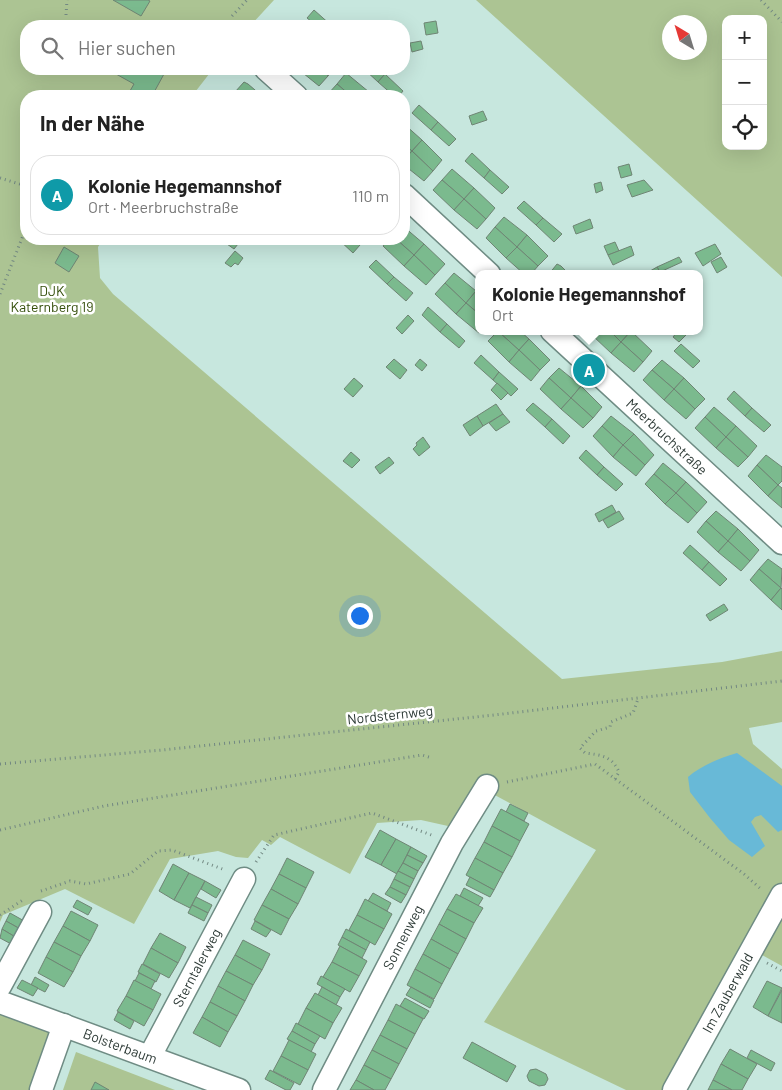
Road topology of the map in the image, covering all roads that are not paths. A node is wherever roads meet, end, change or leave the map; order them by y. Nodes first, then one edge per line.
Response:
1 (273, 75) edge
2 (289, 90) edge
3 (410, 201) edge
4 (485, 270) edge
5 (556, 335) edge
6 (782, 543) edge
7 (487, 786) road end
8 (244, 879) road end
9 (779, 898) edge
10 (33, 902) road end
11 (0, 986) edge
12 (0, 1002) edge
13 (64, 1025) junction
14 (150, 1056) junction
15 (41, 1090) edge
16 (239, 1090) edge
17 (324, 1090) edge
18 (674, 1090) edge

1 - 2 street
3 - 4 street
5 - 6 street, Meerbruchstraße
7 - 17 street, Sonnenweg
8 - 14 street, Sterntalerweg
9 - 18 street, Im Zauberwald
10 - 11 street
12 - 13 street, Bolsterbaum
13 - 14 street, Bolsterbaum
13 - 15 street
14 - 16 street, Bolsterbaum

